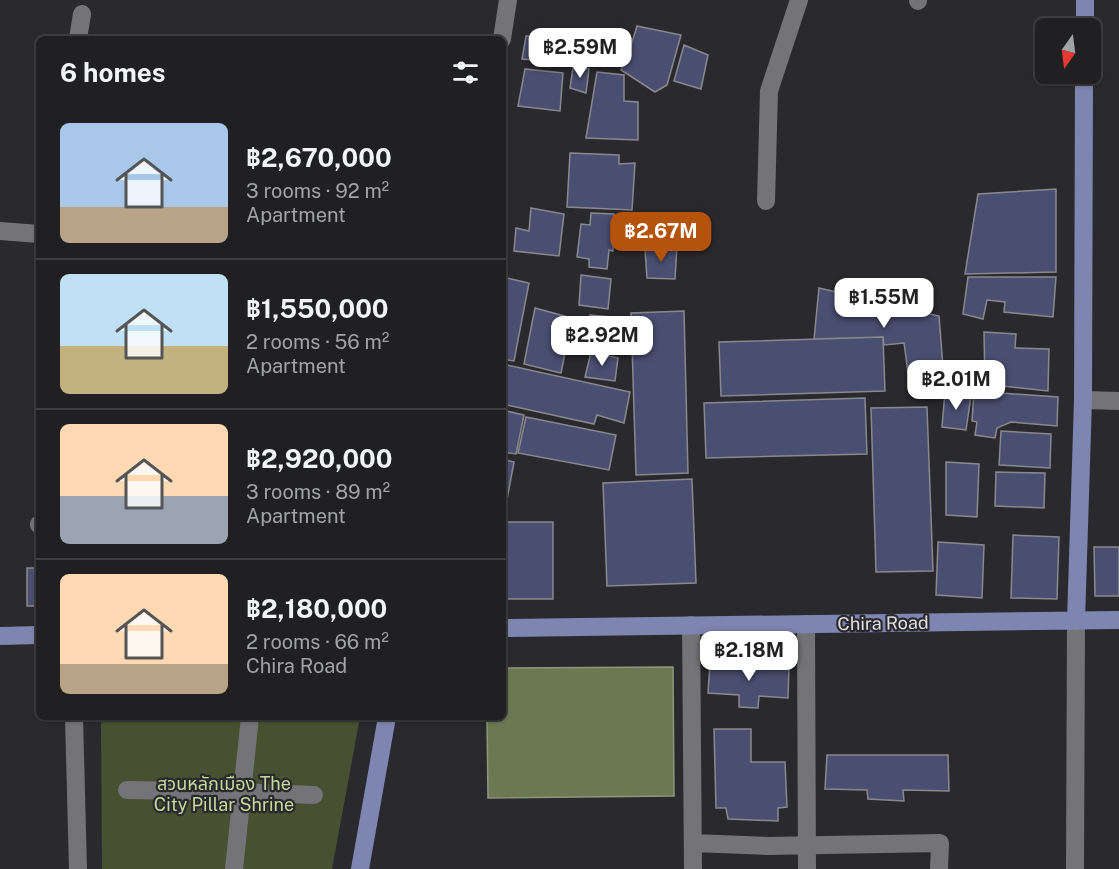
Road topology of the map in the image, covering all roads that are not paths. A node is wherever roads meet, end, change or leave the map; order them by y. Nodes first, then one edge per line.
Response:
1 (508, 0) edge
2 (799, 0) edge
3 (1085, 0) edge
4 (82, 14) dead end
5 (1085, 18) edge
6 (78, 36) edge
7 (502, 36) edge
8 (1084, 84) edge
9 (766, 201) dead end
10 (0, 231) edge
11 (36, 234) edge
12 (1083, 400) junction
13 (1119, 401) edge
14 (1119, 620) edge
15 (1076, 621) junction
16 (806, 624) junction
17 (691, 625) junction
18 (506, 628) edge
19 (36, 634) edge
20 (0, 636) edge
21 (74, 720) edge
22 (250, 720) edge
23 (386, 720) edge
24 (127, 790) dead end
25 (242, 792) junction
26 (314, 795) dead end
27 (693, 843) junction
28 (807, 845) junction
29 (78, 869) edge
30 (234, 869) edge
31 (360, 869) edge
32 (693, 869) edge
33 (807, 869) edge
34 (939, 869) edge
35 (1074, 869) edge

1 - 7 street
2 - 9 street
3 - 5 main road
4 - 6 street
8 - 12 main road
10 - 11 street
12 - 13 street
12 - 15 main road
14 - 15 main road, Chira Road
15 - 16 main road, Chira Road
15 - 35 street
16 - 17 main road, Chira Road
16 - 28 street
17 - 18 main road, Chira Road
17 - 27 street
19 - 20 main road
21 - 29 street
22 - 25 street
23 - 31 main road
24 - 25 street
25 - 26 street
25 - 30 street
27 - 28 street
27 - 32 street
28 - 33 street
28 - 34 street

